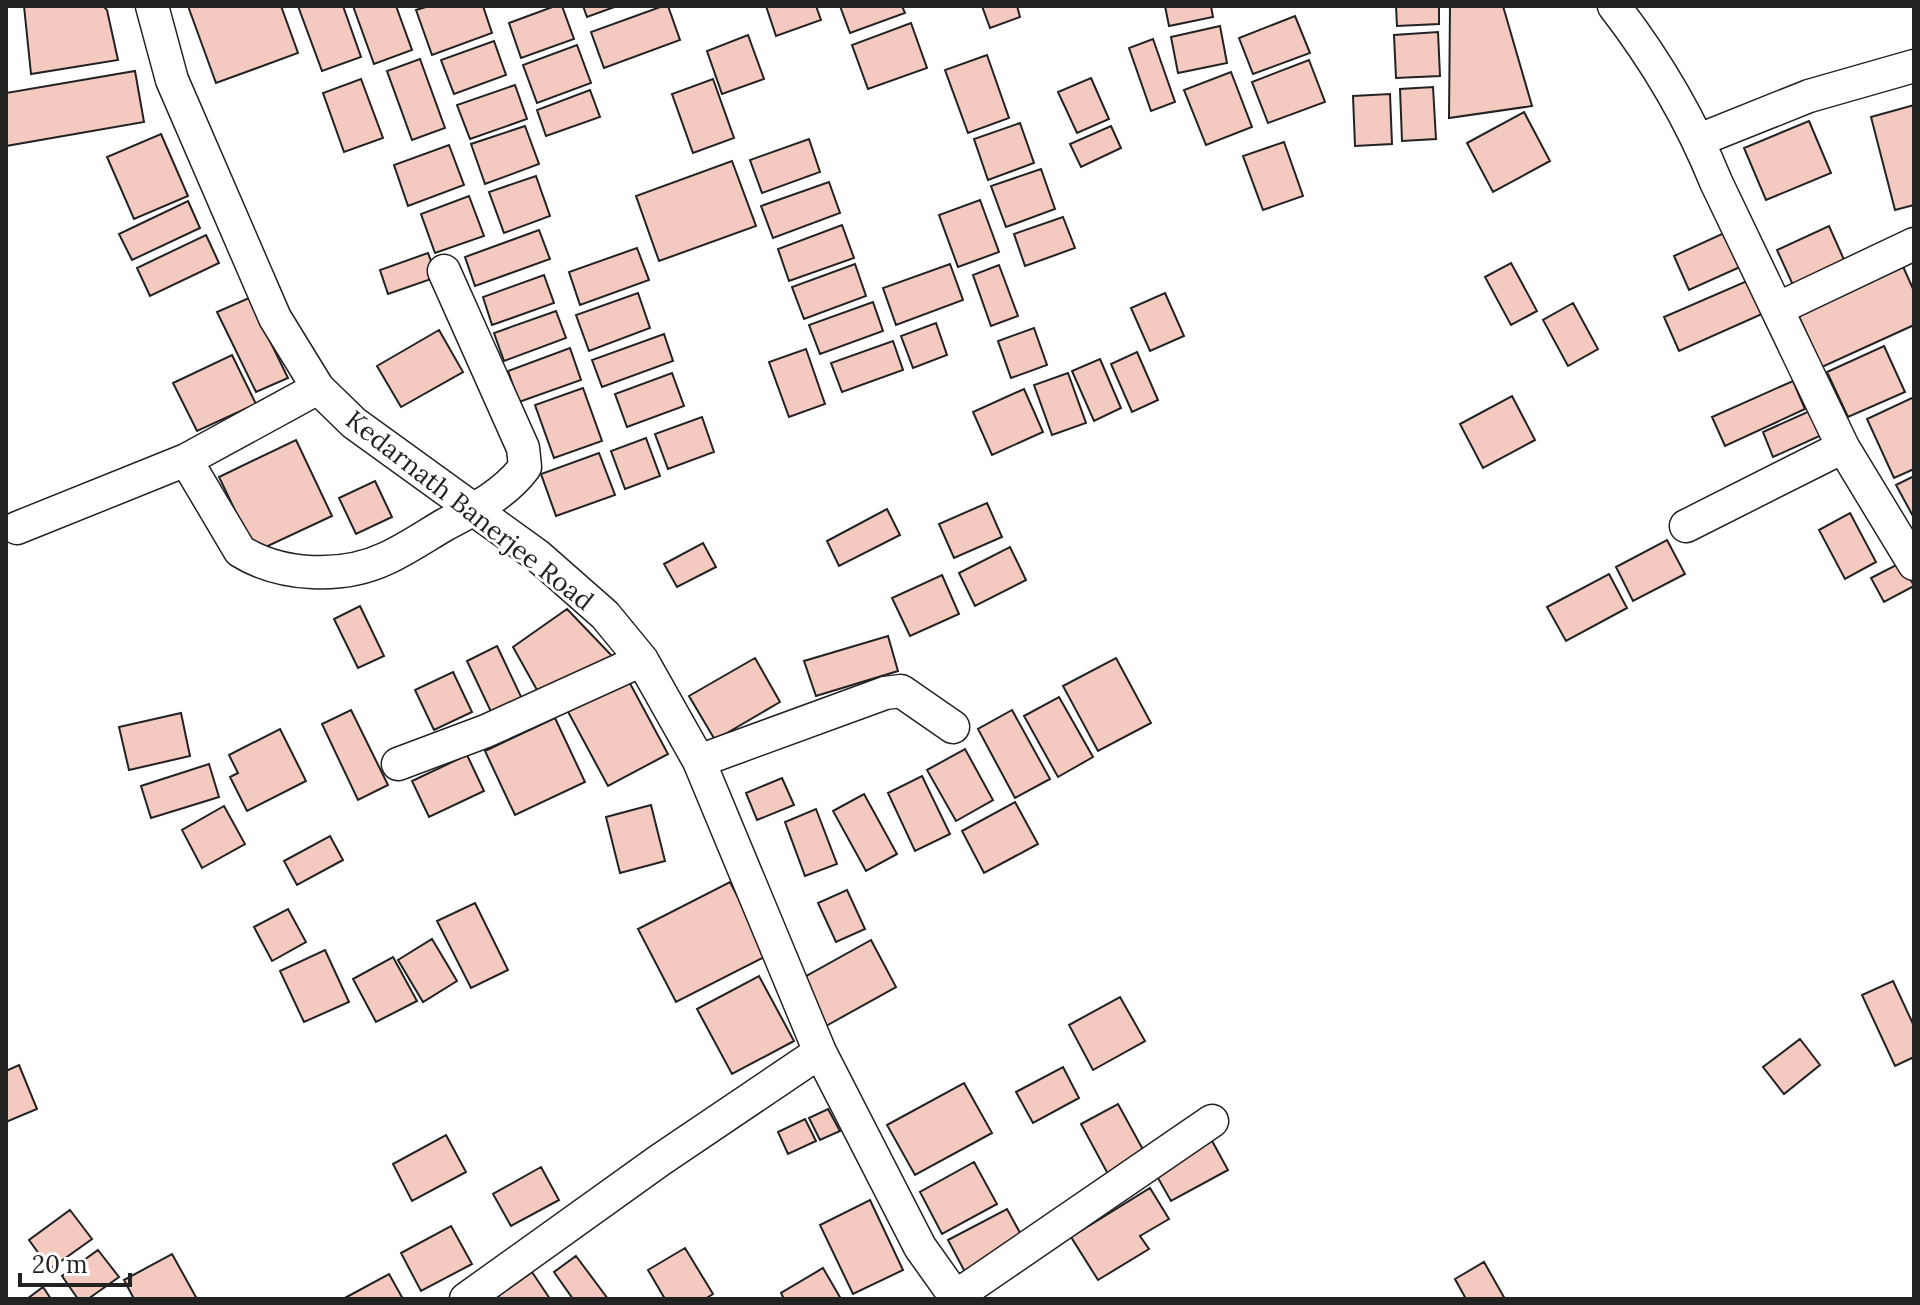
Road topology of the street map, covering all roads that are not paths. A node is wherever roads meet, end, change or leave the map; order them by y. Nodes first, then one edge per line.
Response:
1 (152, 6) edge
2 (1614, 6) edge
3 (1914, 66) edge
4 (1699, 140) junction
5 (1914, 244) edge
6 (444, 271) dead end
7 (1777, 309) junction
8 (318, 388) junction
9 (1843, 447) junction
10 (186, 460) junction
11 (472, 510) junction
12 (1686, 526) dead end
13 (17, 528) dead end
14 (1914, 564) edge
15 (642, 660) junction
16 (953, 727) dead end
17 (699, 761) junction
18 (398, 764) dead end
19 (820, 1052) junction
20 (1212, 1121) dead end
21 (956, 1298) edge
22 (466, 1299) edge

1 - 8 street, Kedarnath Banerjee Road
2 - 4 street
3 - 4 street
4 - 7 street
5 - 7 street
6 - 11 street
7 - 9 street
8 - 10 street
8 - 11 street, Kedarnath Banerjee Road
9 - 12 street
9 - 14 street
10 - 11 street
10 - 13 street
11 - 15 street, Kedarnath Banerjee Road
15 - 17 street, Kedarnath Banerjee Road
15 - 18 street
16 - 17 street
17 - 19 street, Kedarnath Banerjee Road
19 - 21 street, Kedarnath Banerjee Road
19 - 22 street
20 - 21 street

